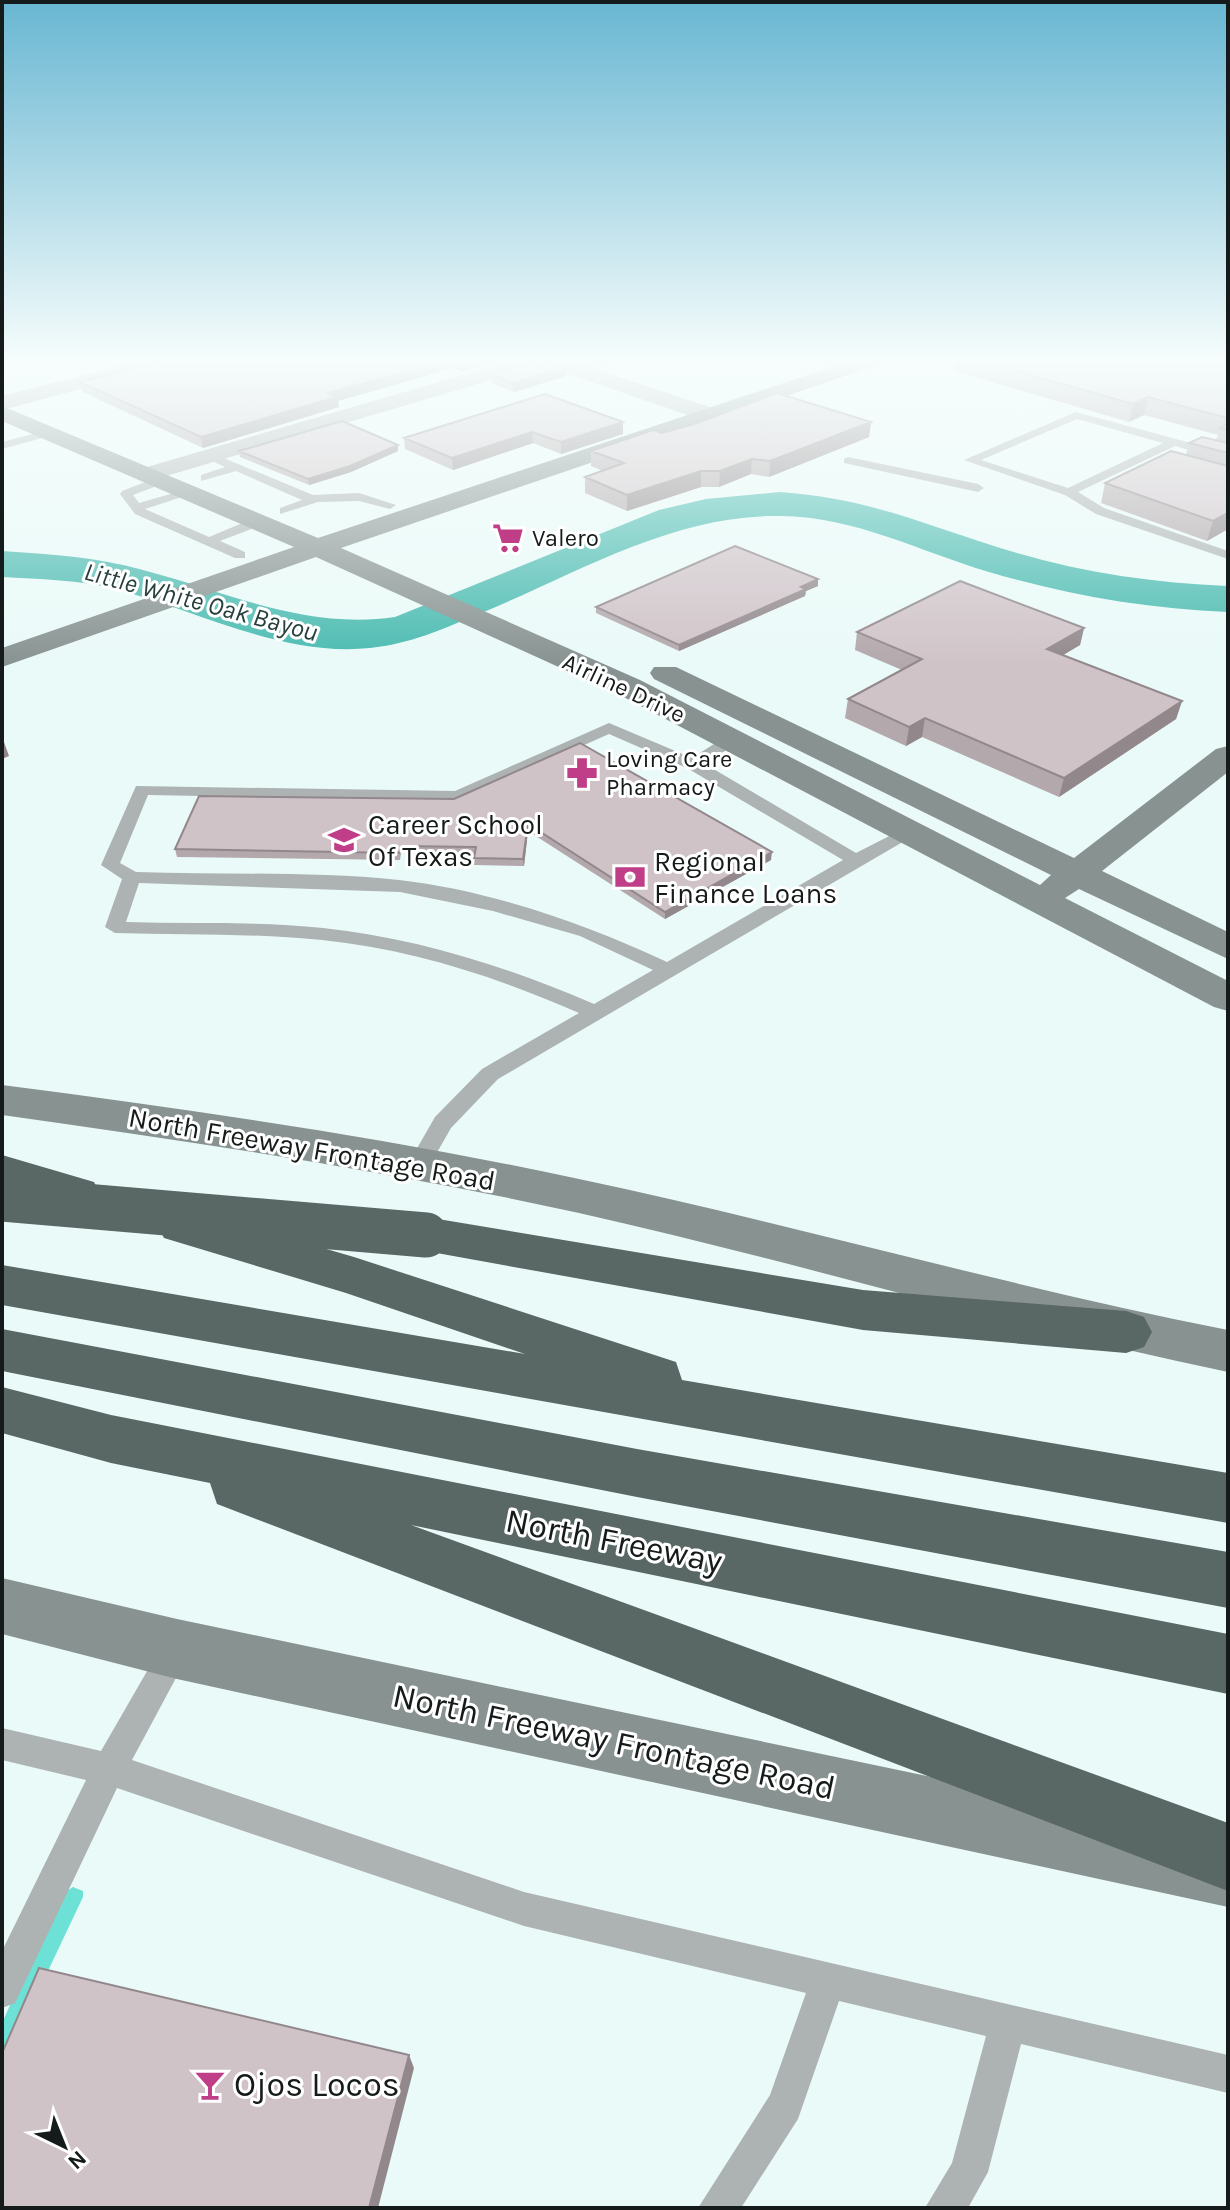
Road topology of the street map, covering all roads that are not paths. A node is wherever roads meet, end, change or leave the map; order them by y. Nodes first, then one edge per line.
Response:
1 (128, 461) edge
2 (135, 461) edge
3 (242, 461) edge
4 (526, 461) edge
5 (578, 461) edge
6 (848, 461) dead end
7 (974, 461) edge
8 (1135, 461) edge
9 (237, 467) junction
10 (162, 473) junction
11 (201, 475) junction
12 (978, 488) dead end
13 (1069, 492) junction
14 (316, 499) junction
15 (390, 505) junction
16 (136, 508) junction
17 (284, 511) junction
18 (257, 522) junction
19 (319, 537) junction
20 (207, 554) junction
21 (1228, 555) edge
22 (236, 566) junction
23 (2, 634) edge
24 (2, 658) edge
25 (662, 671) junction
26 (629, 687) junction
27 (731, 740) junction
28 (1228, 756) edge
29 (693, 764) junction
30 (909, 833) junction
31 (856, 860) junction
32 (1075, 873) junction
33 (132, 877) junction
34 (1039, 902) junction
35 (1228, 947) edge
36 (668, 970) junction
37 (1228, 998) edge
38 (595, 1012) junction
39 (2, 1100) edge
40 (419, 1164) junction
41 (2, 1172) edge
42 (2, 1199) edge
43 (2, 1285) edge
44 (1126, 1332) junction
45 (2, 1350) edge
46 (1228, 1351) edge
47 (2, 1410) edge
48 (796, 1424) junction
49 (111, 1439) junction
50 (1228, 1498) edge
51 (1228, 1580) edge
52 (2, 1606) edge
53 (177, 1649) junction
54 (1228, 1664) edge
55 (2, 1744) edge
56 (109, 1769) junction
57 (1228, 1857) edge
58 (1228, 1873) edge
59 (828, 1980) junction
60 (2, 1990) edge
61 (1008, 2022) junction
62 (1228, 2074) edge
63 (718, 2208) edge
64 (945, 2208) edge

1 - 10 main road, Airline Drive
2 - 10 main road, Airline Drive
3 - 11 street
4 - 15 main road
5 - 19 main road
6 - 12 lane
7 - 13 lane
8 - 13 lane
9 - 11 lane
9 - 11 lane
9 - 14 lane
10 - 11 main road, Airline Drive
10 - 16 lane
11 - 16 lane
11 - 17 main road, Airline Drive
11 - 18 main road, Airline Drive
13 - 21 lane
14 - 15 lane
14 - 17 lane
15 - 19 main road
16 - 20 lane
17 - 19 main road, Airline Drive
18 - 19 main road, Airline Drive
18 - 20 lane
19 - 22 main road
19 - 25 main road, Airline Drive
19 - 26 main road, Airline Drive
20 - 22 main road
20 - 23 main road
22 - 24 main road
25 - 26 main road
25 - 32 main road, Airline Drive
26 - 27 main road, Airline Drive
27 - 29 lane
27 - 30 main road, Airline Drive
28 - 32 main road
29 - 31 lane
29 - 33 lane
30 - 31 lane
30 - 34 main road, Airline Drive
31 - 36 lane
32 - 34 main road
32 - 35 main road, Airline Drive
33 - 36 lane
33 - 38 lane
34 - 37 main road, Airline Drive
36 - 38 lane
38 - 40 lane
39 - 40 main road, North Freeway Frontage Road
40 - 44 main road, North Freeway Frontage Road
41 - 48 highway
42 - 44 highway, bridge
43 - 48 highway
44 - 46 main road, North Freeway Frontage Road
45 - 51 highway
47 - 49 highway, North Freeway
48 - 50 highway
49 - 54 highway, North Freeway
49 - 57 highway
52 - 53 main road, North Freeway Frontage Road
53 - 56 lane
53 - 58 main road, North Freeway Frontage Road
55 - 56 lane
56 - 59 lane
56 - 60 lane
59 - 61 lane
59 - 63 lane
61 - 62 lane
61 - 64 lane

